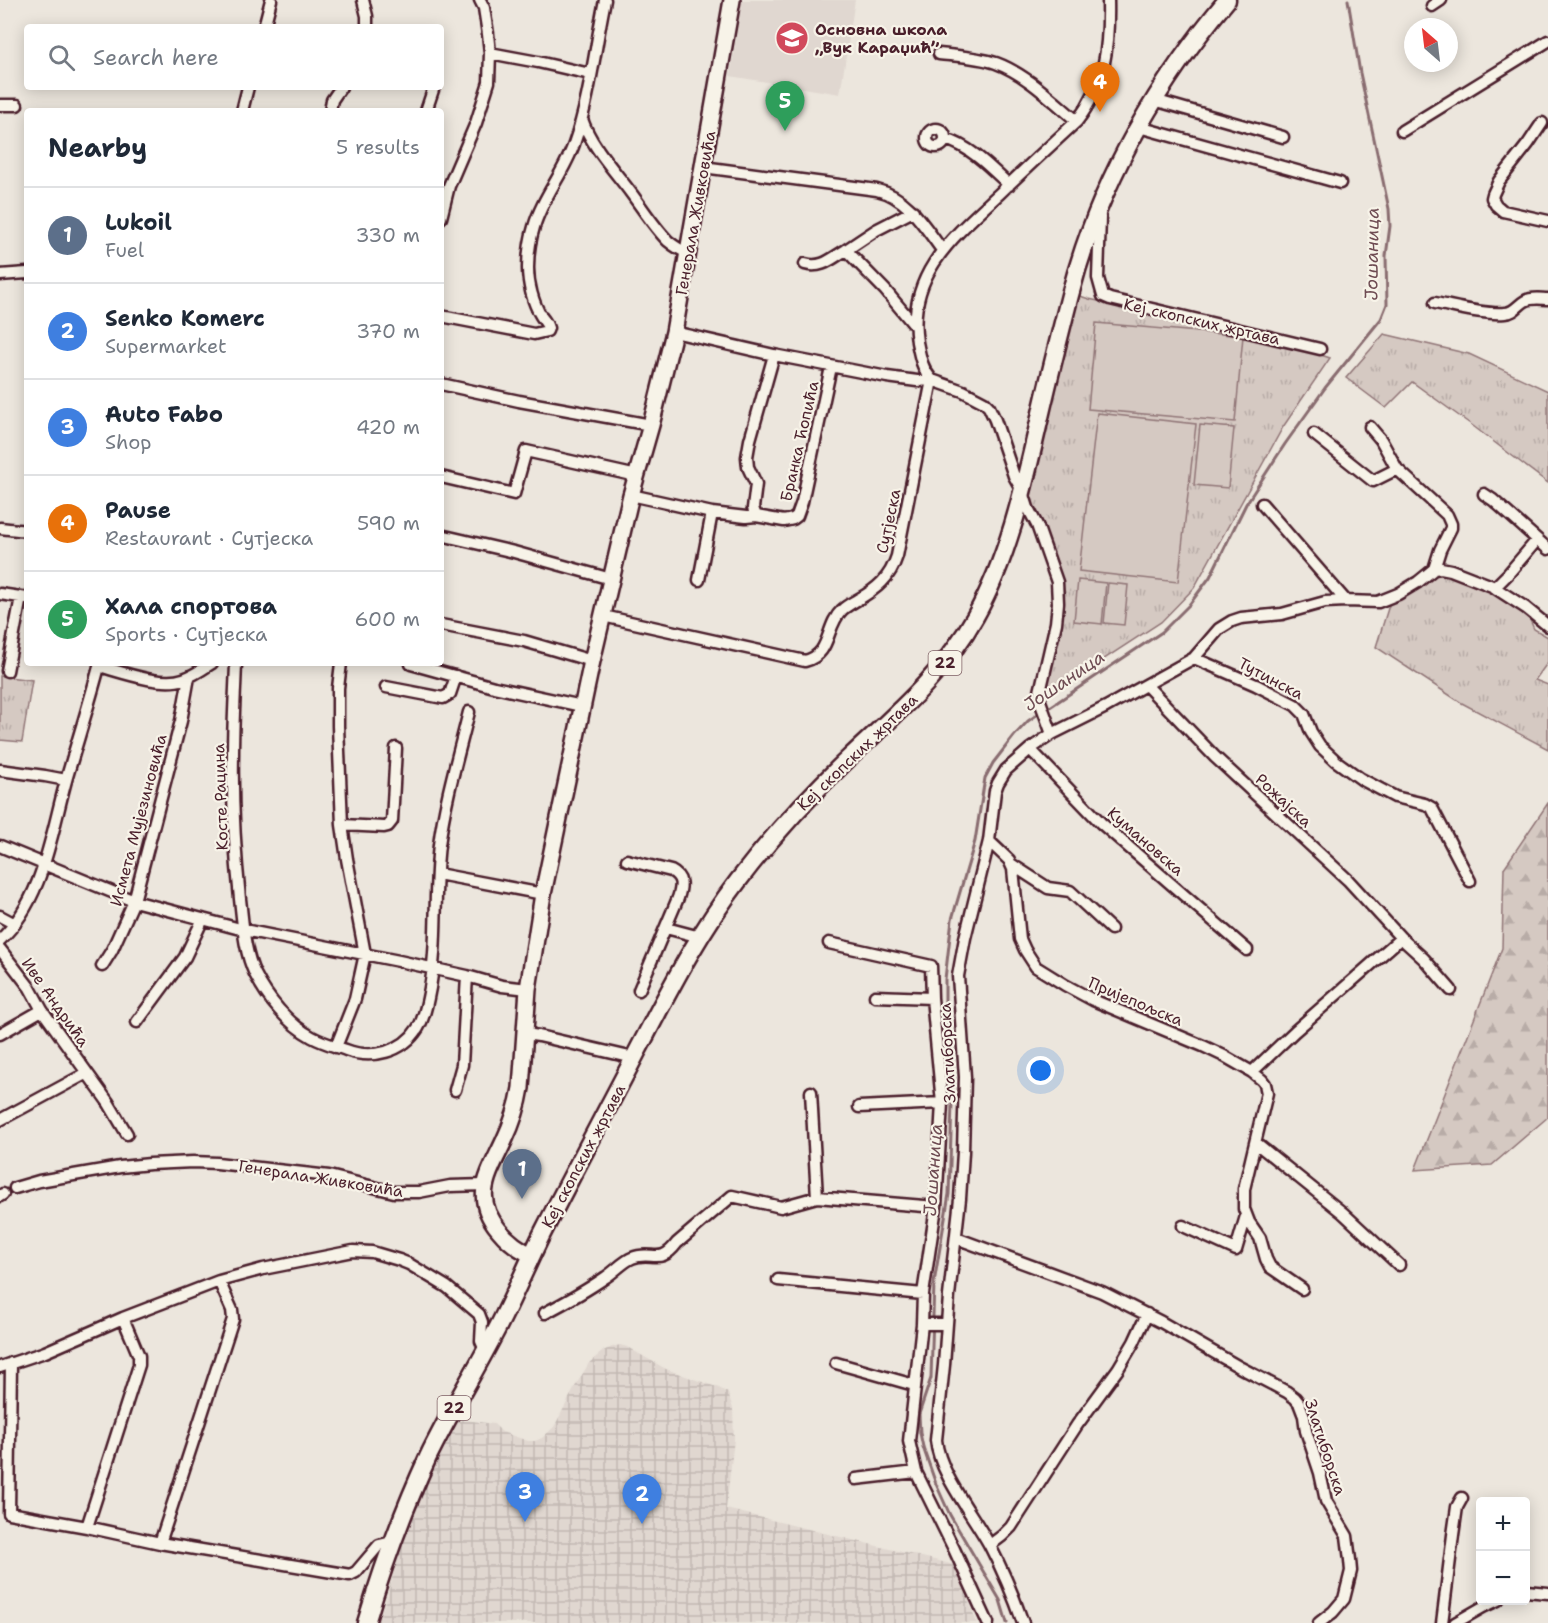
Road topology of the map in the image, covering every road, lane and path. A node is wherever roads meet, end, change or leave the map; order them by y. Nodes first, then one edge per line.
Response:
1 (271, 0) edge
2 (363, 0) edge
3 (480, 0) edge
4 (604, 0) edge
5 (732, 0) edge
6 (1108, 0) edge
7 (1227, 0) edge
8 (265, 24) edge
9 (367, 24) edge
10 (1548, 40) edge
11 (490, 53) junction
12 (939, 54) dead end
13 (590, 74) junction
14 (247, 90) edge
15 (339, 90) edge
16 (433, 90) edge
17 (1154, 100) junction
18 (0, 105) edge
19 (17, 105) dead end
20 (243, 108) edge
21 (331, 108) edge
22 (427, 108) edge
23 (582, 119) junction
24 (1077, 121) junction
25 (1542, 123) dead end
26 (1139, 127) junction
27 (1402, 131) dead end
28 (1283, 137) dead end
29 (945, 139) dead end
30 (703, 168) junction
31 (1340, 183) dead end
32 (1009, 185) junction
33 (1101, 205) junction
34 (444, 206) edge
35 (913, 211) junction
36 (1548, 220) edge
37 (846, 250) junction
38 (942, 250) junction
39 (688, 253) junction
40 (805, 264) dead end
41 (24, 273) edge
42 (0, 275) edge
43 (1548, 299) edge
44 (1435, 303) dead end
45 (444, 317) edge
46 (915, 326) junction
47 (674, 332) junction
48 (1320, 349) dead end
49 (774, 355) junction
50 (831, 366) junction
51 (932, 380) junction
52 (444, 385) edge
53 (651, 425) junction
54 (1370, 428) dead end
55 (1314, 434) dead end
56 (1397, 470) junction
57 (637, 476) junction
58 (444, 478) edge
59 (1023, 492) junction
60 (1484, 494) dead end
61 (632, 495) junction
62 (1262, 504) dead end
63 (712, 513) junction
64 (756, 516) junction
65 (0, 528) edge
66 (24, 531) edge
67 (445, 536) dead end
68 (1537, 540) junction
69 (1548, 549) edge
70 (1434, 569) junction
71 (611, 579) junction
72 (699, 580) dead end
73 (1494, 588) junction
74 (0, 594) edge
75 (24, 598) edge
76 (1346, 601) junction
77 (603, 616) junction
78 (444, 626) edge
79 (1548, 626) edge
80 (1194, 658) junction
81 (592, 661) junction
82 (100, 666) edge
83 (104, 666) edge
84 (207, 666) edge
85 (236, 666) edge
86 (341, 666) edge
87 (418, 666) edge
88 (7, 671) dead end
89 (456, 676) junction
90 (189, 677) junction
91 (1146, 685) junction
92 (386, 687) dead end
93 (582, 706) junction
94 (469, 712) dead end
95 (1050, 730) junction
96 (396, 748) dead end
97 (1030, 749) junction
98 (0, 770) edge
99 (66, 780) junction
100 (342, 825) junction
101 (989, 841) junction
102 (0, 846) edge
103 (627, 860) dead end
104 (44, 864) junction
105 (1011, 864) junction
106 (438, 874) junction
107 (1470, 881) dead end
108 (543, 894) junction
109 (134, 902) junction
110 (0, 915) edge
111 (203, 919) junction
112 (15, 924) junction
113 (666, 928) junction
114 (1111, 929) dead end
115 (244, 930) junction
116 (700, 937) junction
117 (1401, 938) junction
118 (0, 940) edge
119 (829, 943) dead end
120 (0, 949) edge
121 (1247, 950) dead end
122 (366, 954) junction
123 (102, 966) dead end
124 (433, 969) junction
125 (467, 976) junction
126 (528, 989) junction
127 (639, 990) dead end
128 (1451, 990) dead end
129 (875, 996) dead end
130 (933, 998) junction
131 (42, 1010) junction
132 (138, 1022) dead end
133 (0, 1034) edge
134 (525, 1034) junction
135 (336, 1047) junction
136 (634, 1058) junction
137 (1252, 1072) junction
138 (87, 1073) junction
139 (455, 1090) dead end
140 (810, 1092) dead end
141 (942, 1102) junction
142 (859, 1107) dead end
143 (0, 1120) edge
144 (127, 1134) dead end
145 (1256, 1143) junction
146 (484, 1185) junction
147 (15, 1188) dead end
148 (817, 1197) junction
149 (936, 1207) junction
150 (1246, 1216) junction
151 (1183, 1226) dead end
152 (956, 1238) junction
153 (532, 1255) junction
154 (1399, 1265) dead end
155 (778, 1280) dead end
156 (219, 1281) junction
157 (1302, 1289) dead end
158 (923, 1294) junction
159 (545, 1313) dead end
160 (1147, 1314) junction
161 (123, 1318) junction
162 (924, 1324) junction
163 (944, 1324) junction
164 (485, 1350) junction
165 (836, 1363) dead end
166 (5, 1365) edge
167 (914, 1385) junction
168 (916, 1472) junction
169 (856, 1479) dead end
170 (1462, 1498) dead end
171 (87, 1527) junction
172 (392, 1542) junction
173 (160, 1543) junction
174 (990, 1545) junction
175 (1530, 1591) edge
176 (1548, 1593) edge
177 (1486, 1605) edge
178 (366, 1623) edge
179 (988, 1623) edge
180 (1023, 1623) edge
181 (1318, 1623) edge
182 (1442, 1623) edge
183 (1455, 1623) edge

1 - 8 street
2 - 9 street
3 - 11 street
4 - 13 street
5 - 30 street, Генерала Живковића
6 - 24 street
7 - 17 main road, Кеј скопских жртава / 22
10 - 27 street
11 - 13 street
11 - 34 street
12 - 24 street
13 - 23 street
14 - 20 street
15 - 21 street
16 - 22 street
17 - 26 main road, Кеј скопских жртава / 22
17 - 28 street
18 - 19 street
23 - 39 street
23 - 45 street
24 - 32 street
25 - 36 street
26 - 31 street
26 - 33 main road, Кеј скопских жртава / 22
29 - 32 street
30 - 35 street
30 - 39 street, Генерала Живковића
32 - 38 street
33 - 48 street, Кеј скопских жртава
33 - 59 main road, Кеј скопских жртава / 22
35 - 37 street
35 - 38 street
37 - 40 street
37 - 46 street
38 - 46 street
39 - 47 street, Генерала Живковића
41 - 42 street
43 - 44 street
46 - 51 street
47 - 49 street, Бранка Ћопића
47 - 53 street, Генерала Живковића
49 - 50 street, Бранка Ћопића
49 - 64 street, Бранка Ћопића
50 - 51 street, Бранка Ћопића
50 - 64 street, Бранка Ћопића
51 - 59 street, Бранка Ћопића
51 - 77 street, Сутјеска
52 - 53 street
53 - 57 street, Генерала Живковића
54 - 56 street
55 - 56 street
56 - 70 street
57 - 58 street
57 - 61 street, Генерала Живковића
59 - 95 street
59 - 116 main road, Кеј скопских жртава / 22
60 - 68 street
61 - 63 street
61 - 71 street, Генерала Живковића
62 - 76 street
63 - 64 street, Бранка Ћопића
63 - 72 street
65 - 66 street
67 - 71 street
68 - 69 street
68 - 73 street
70 - 73 street
70 - 76 street
71 - 77 street, Генерала Живковића
73 - 79 street
74 - 75 street
75 - 88 street
76 - 80 street
77 - 81 street, Генерала Живковића
78 - 81 street
80 - 91 street
80 - 107 street, Тутинска
81 - 93 street, Генерала Живковића
82 - 99 street
83 - 90 street
84 - 90 street
85 - 115 street, Косте Рацина
86 - 100 street
87 - 89 street
89 - 92 street
89 - 93 street
90 - 109 street, Исмета Мујезиновића
91 - 95 street
91 - 117 street, Рожајска
93 - 108 street, Генерала Живковића
94 - 106 street
95 - 97 street
96 - 100 street
97 - 101 street
97 - 121 street, Кумановска
98 - 99 street
99 - 104 street
100 - 122 street
101 - 105 street
101 - 152 street, Златиборска
102 - 104 street
103 - 113 street
104 - 109 street
104 - 112 street
105 - 114 street
105 - 137 street, Пријепољска
106 - 108 street
106 - 124 street
108 - 126 street, Генерала Живковића
109 - 111 street
109 - 123 street, Исмета Мујезиновића
110 - 112 street
111 - 115 street
111 - 132 street
112 - 118 street
113 - 116 street
113 - 127 street
115 - 122 street
115 - 135 street, Косте Рацина
116 - 136 main road, Кеј скопских жртава / 22
117 - 128 street, Рожајска
117 - 137 street
119 - 130 street
120 - 131 street, Иве Андрића
122 - 124 street
122 - 135 street
124 - 125 street
124 - 135 street, Косте Рацина
125 - 126 street
125 - 139 street
126 - 134 street, Генерала Живковића
129 - 130 street
130 - 141 street
131 - 133 street
131 - 138 street, Иве Андрића
134 - 136 street
134 - 146 street, Генерала Живковића
136 - 153 main road, Кеј скопских жртава / 22
137 - 145 street
138 - 143 street, Иве Андрића
138 - 144 street, Иве Андрића
140 - 148 street
141 - 142 street
141 - 149 street
145 - 150 street
145 - 154 street
146 - 147 street, Генерала Живковића
146 - 153 street
148 - 149 street
148 - 159 street
149 - 158 street
150 - 151 street
150 - 157 street
152 - 160 street, Златиборска
152 - 163 street, Златиборска
153 - 164 main road, 22
155 - 158 street
156 - 161 street
156 - 164 street
156 - 173 street
158 - 162 street
160 - 174 street
160 - 181 street, Златиборска
161 - 166 street
161 - 171 street
162 - 163 street
162 - 167 street
163 - 174 street, Златиборска
164 - 172 main road, 22
165 - 167 street
166 - 171 street
167 - 168 street
168 - 169 street
168 - 179 street
170 - 182 street
171 - 173 street
172 - 173 street
172 - 178 main road, 22
174 - 180 street, Златиборска
175 - 176 street
177 - 183 street

